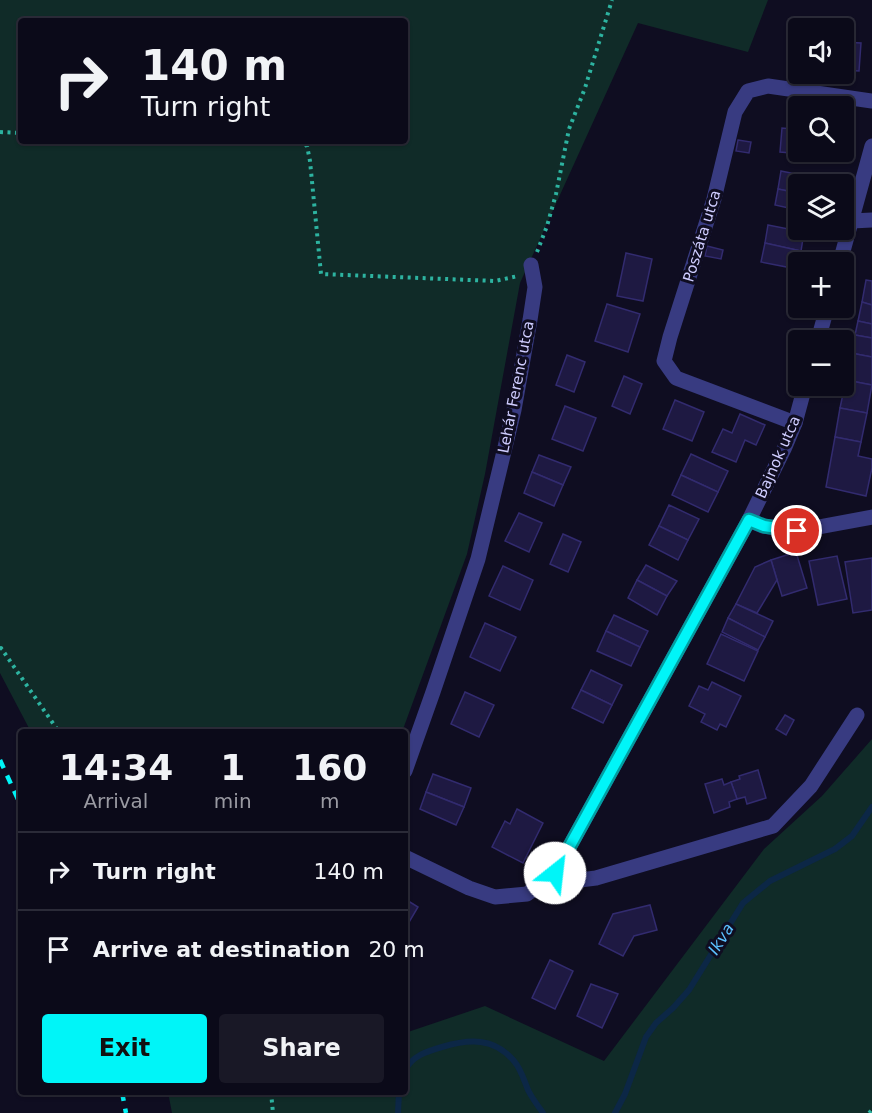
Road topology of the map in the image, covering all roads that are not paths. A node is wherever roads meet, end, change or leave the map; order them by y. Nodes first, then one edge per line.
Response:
1 (872, 101) edge
2 (872, 146) edge
3 (854, 214) edge
4 (872, 220) edge
5 (854, 221) edge
6 (531, 265) road end
7 (802, 396) edge
8 (795, 423) junction
9 (872, 517) edge
10 (749, 520) junction
11 (857, 715) dead end
12 (408, 763) edge
13 (408, 858) edge
14 (555, 873) junction

1 - 8 street, Poszáta utca
2 - 3 street
4 - 5 street
6 - 12 street, Lehár Ferenc utca
7 - 8 street, Bajnok utca
8 - 10 street, Bajnok utca
9 - 10 street
10 - 14 street, Bajnok utca
11 - 14 street
13 - 14 street, Bajnok utca

